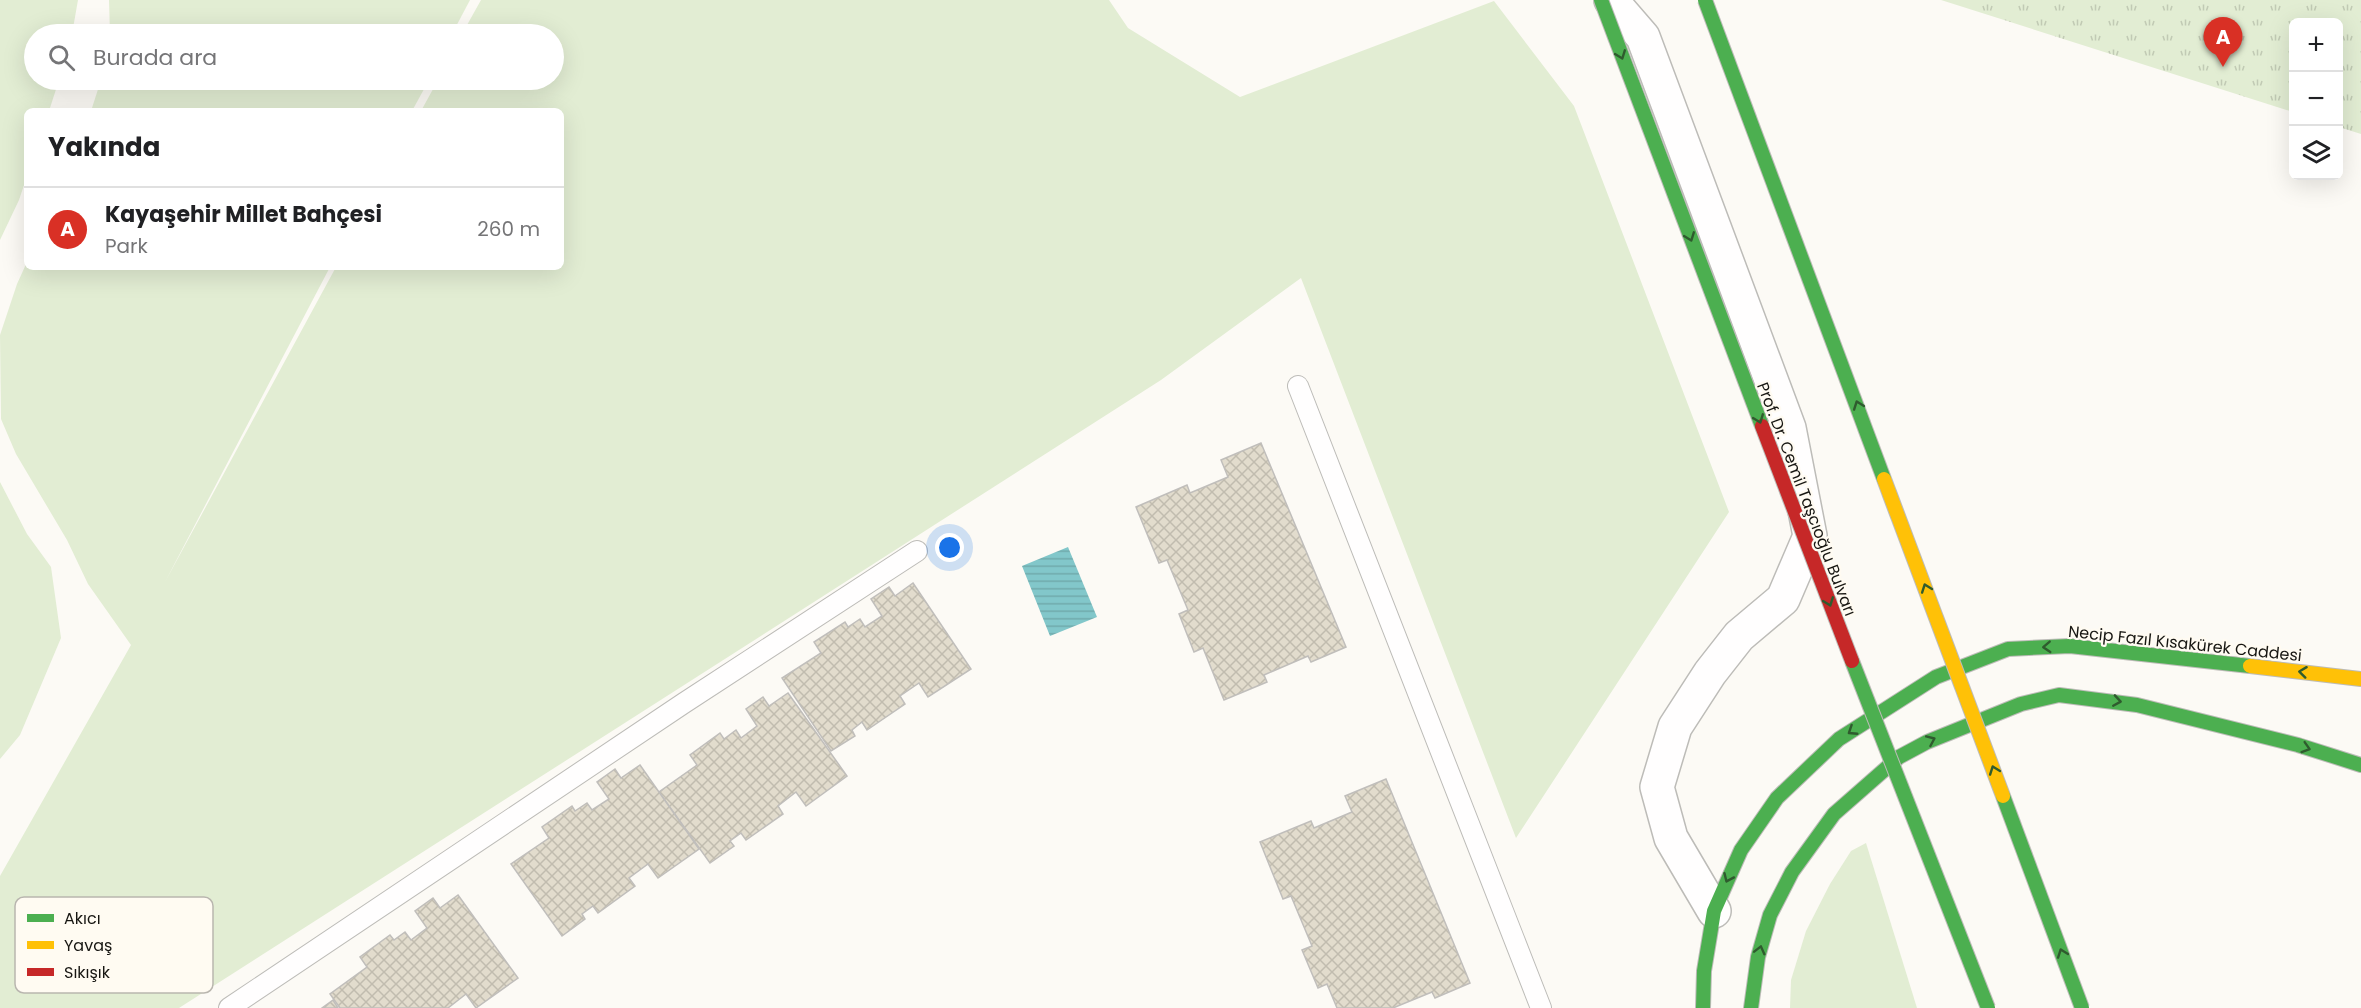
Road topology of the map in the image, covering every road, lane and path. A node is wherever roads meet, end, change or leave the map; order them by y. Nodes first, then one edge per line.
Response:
1 (1600, 0) edge
2 (1611, 0) edge
3 (1705, 0) edge
4 (1298, 386) dead end
5 (916, 551) dead end
6 (2361, 680) edge
7 (2361, 765) edge
8 (1714, 911) junction
9 (229, 1008) edge
10 (1541, 1008) edge
11 (1703, 1008) edge
12 (1751, 1008) edge
13 (1988, 1008) edge
14 (2082, 1008) edge

1 -> 13 main road, Prof. Dr. Cemil Taşcıoğlu Bulvarı, bridge
2 - 8 street
14 -> 3 main road, bridge
4 - 10 lane
5 - 9 lane
6 -> 8 main road, Necip Fazıl Kısakürek Caddesi
12 -> 7 main road
8 - 11 main road, Necip Fazıl Kısakürek Caddesi

